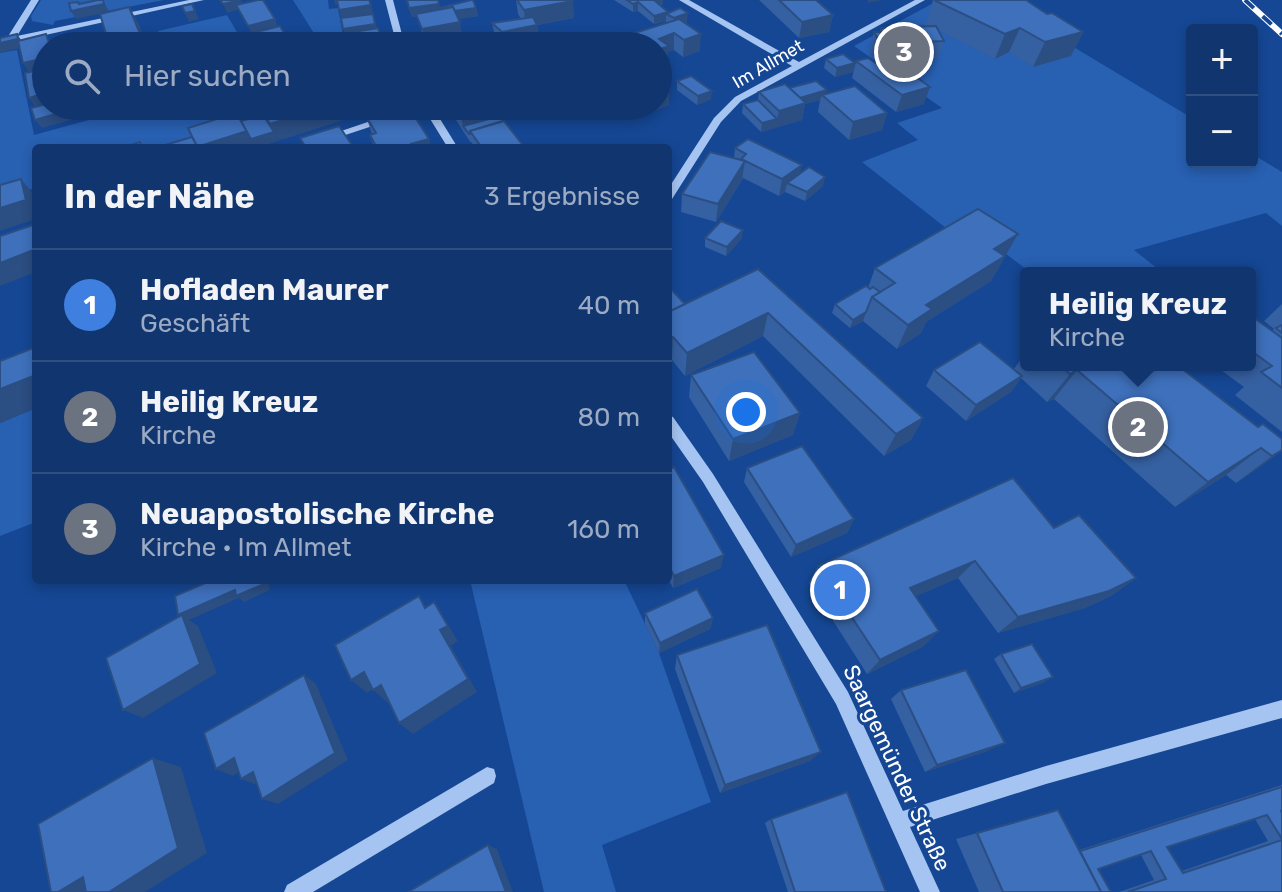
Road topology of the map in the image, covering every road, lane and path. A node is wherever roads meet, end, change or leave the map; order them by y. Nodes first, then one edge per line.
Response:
1 (35, 0) edge
2 (200, 0) edge
3 (389, 0) edge
4 (683, 0) edge
5 (921, 0) edge
6 (48, 32) edge
7 (397, 32) edge
8 (32, 35) edge
9 (5, 41) edge
10 (797, 65) junction
11 (382, 120) edge
12 (434, 120) edge
13 (308, 144) edge
14 (450, 144) edge
15 (672, 190) edge
16 (672, 427) edge
17 (1282, 709) edge
18 (487, 776) dead end
19 (900, 821) junction
20 (294, 892) edge
21 (930, 892) edge

1 - 9 street
2 - 6 street
3 - 7 street
4 - 10 street
5 - 10 street, Im Allmet
8 - 9 street
10 - 15 street, Im Allmet
11 - 13 street
12 - 14 street
16 - 19 street, Saargemünder Straße
17 - 19 street
18 - 20 street
19 - 21 street, Saargemünder Straße

